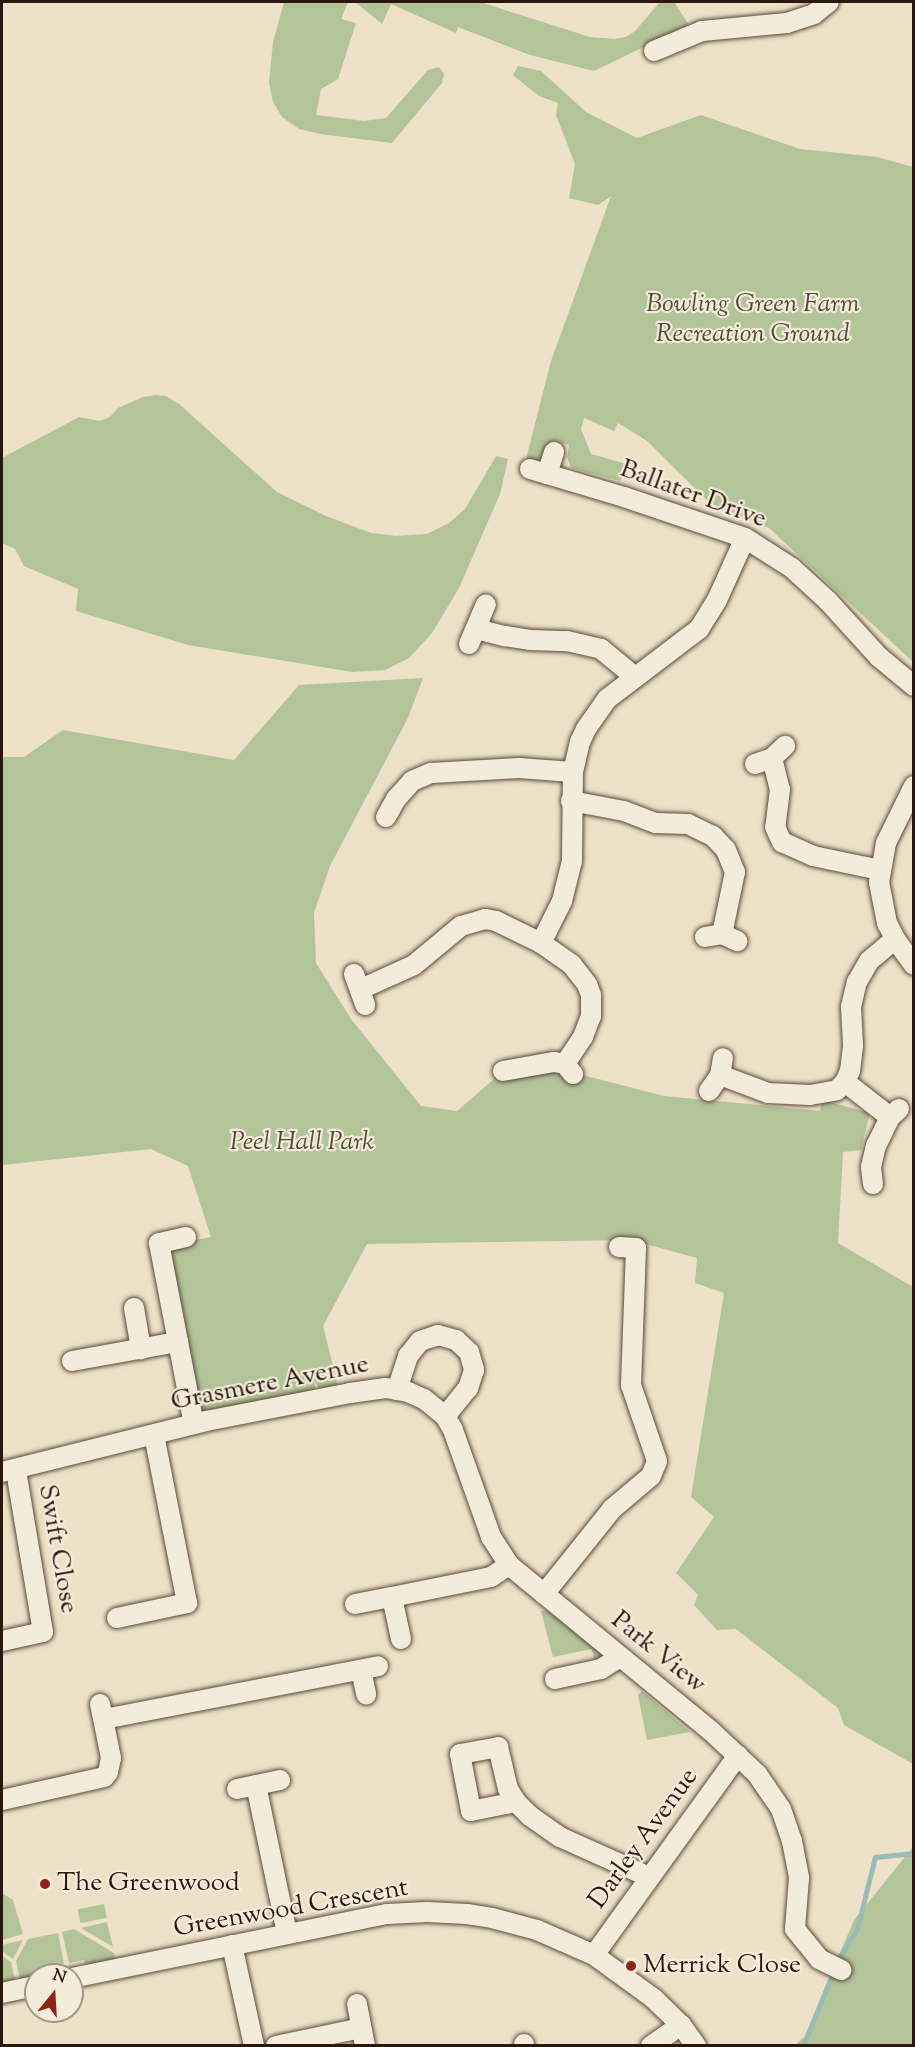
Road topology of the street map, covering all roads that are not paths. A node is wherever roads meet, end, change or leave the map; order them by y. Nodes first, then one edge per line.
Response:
1 (829, 2) edge
2 (654, 51) dead end
3 (554, 452) dead end
4 (745, 538) junction
5 (486, 604) dead end
6 (635, 678) junction
7 (914, 686) edge
8 (771, 756) dead end
9 (573, 772) junction
10 (911, 796) edge
11 (571, 801) junction
12 (386, 817) dead end
13 (880, 870) junction
14 (721, 937) dead end
15 (895, 939) junction
16 (541, 943) junction
17 (914, 965) edge
18 (360, 989) dead end
19 (503, 1071) dead end
20 (717, 1075) dead end
21 (845, 1082) junction
22 (873, 1184) dead end
23 (186, 1237) dead end
24 (619, 1247) dead end
25 (134, 1308) dead end
26 (178, 1342) junction
27 (141, 1349) junction
28 (72, 1361) dead end
29 (397, 1390) junction
30 (444, 1416) junction
31 (194, 1424) junction
32 (154, 1435) junction
33 (9, 1471) edge
34 (509, 1565) junction
35 (544, 1594) junction
36 (392, 1597) junction
37 (355, 1604) dead end
38 (117, 1618) dead end
39 (401, 1639) dead end
40 (2, 1641) edge
41 (620, 1657) junction
42 (555, 1679) dead end
43 (366, 1694) dead end
44 (738, 1755) junction
45 (280, 1780) dead end
46 (2, 1800) edge
47 (516, 1802) dead end
48 (649, 1876) junction
49 (288, 1934) junction
50 (232, 1945) junction
51 (594, 1956) junction
52 (842, 1970) dead end
53 (84, 1976) edge
54 (24, 1988) edge
55 (2, 1993) edge
56 (357, 2004) dead end
57 (681, 2025) junction
58 (363, 2037) edge
59 (254, 2046) edge
60 (276, 2046) edge
61 (651, 2046) edge
62 (696, 2046) edge

1 - 2 street
3 - 4 street, Ballater Drive
4 - 6 street
4 - 7 street, Ballater Drive
5 - 6 street
6 - 9 street
8 - 13 street
9 - 11 street
9 - 12 street
10 - 13 street
11 - 14 street
11 - 16 street
13 - 15 street
15 - 17 street
15 - 21 street
16 - 18 street
16 - 19 street
20 - 21 street
21 - 22 street
23 - 26 street
24 - 35 street
25 - 27 street
26 - 27 street
26 - 31 street
27 - 28 street
29 - 30 street, Grasmere Avenue
29 - 30 street
29 - 31 street, Grasmere Avenue
30 - 34 street, Grasmere Avenue
31 - 32 street, Grasmere Avenue
32 - 33 street, Grasmere Avenue
32 - 38 street
33 - 40 street, Swift Close
34 - 35 street, Grasmere Avenue
34 - 36 street
35 - 41 street, Park View
36 - 37 street
36 - 39 street
41 - 42 street
41 - 44 street, Park View
43 - 46 street
44 - 48 street, Darley Avenue
44 - 52 street, Park View
45 - 49 street
47 - 48 street
48 - 51 street, Darley Avenue
49 - 50 street, Greenwood Crescent
49 - 51 street, Greenwood Crescent
50 - 53 street, Greenwood Crescent
50 - 59 street
51 - 57 street, Greenwood Crescent
54 - 55 street
56 - 58 street
57 - 61 street
57 - 62 street, Greenwood Crescent
58 - 60 street

